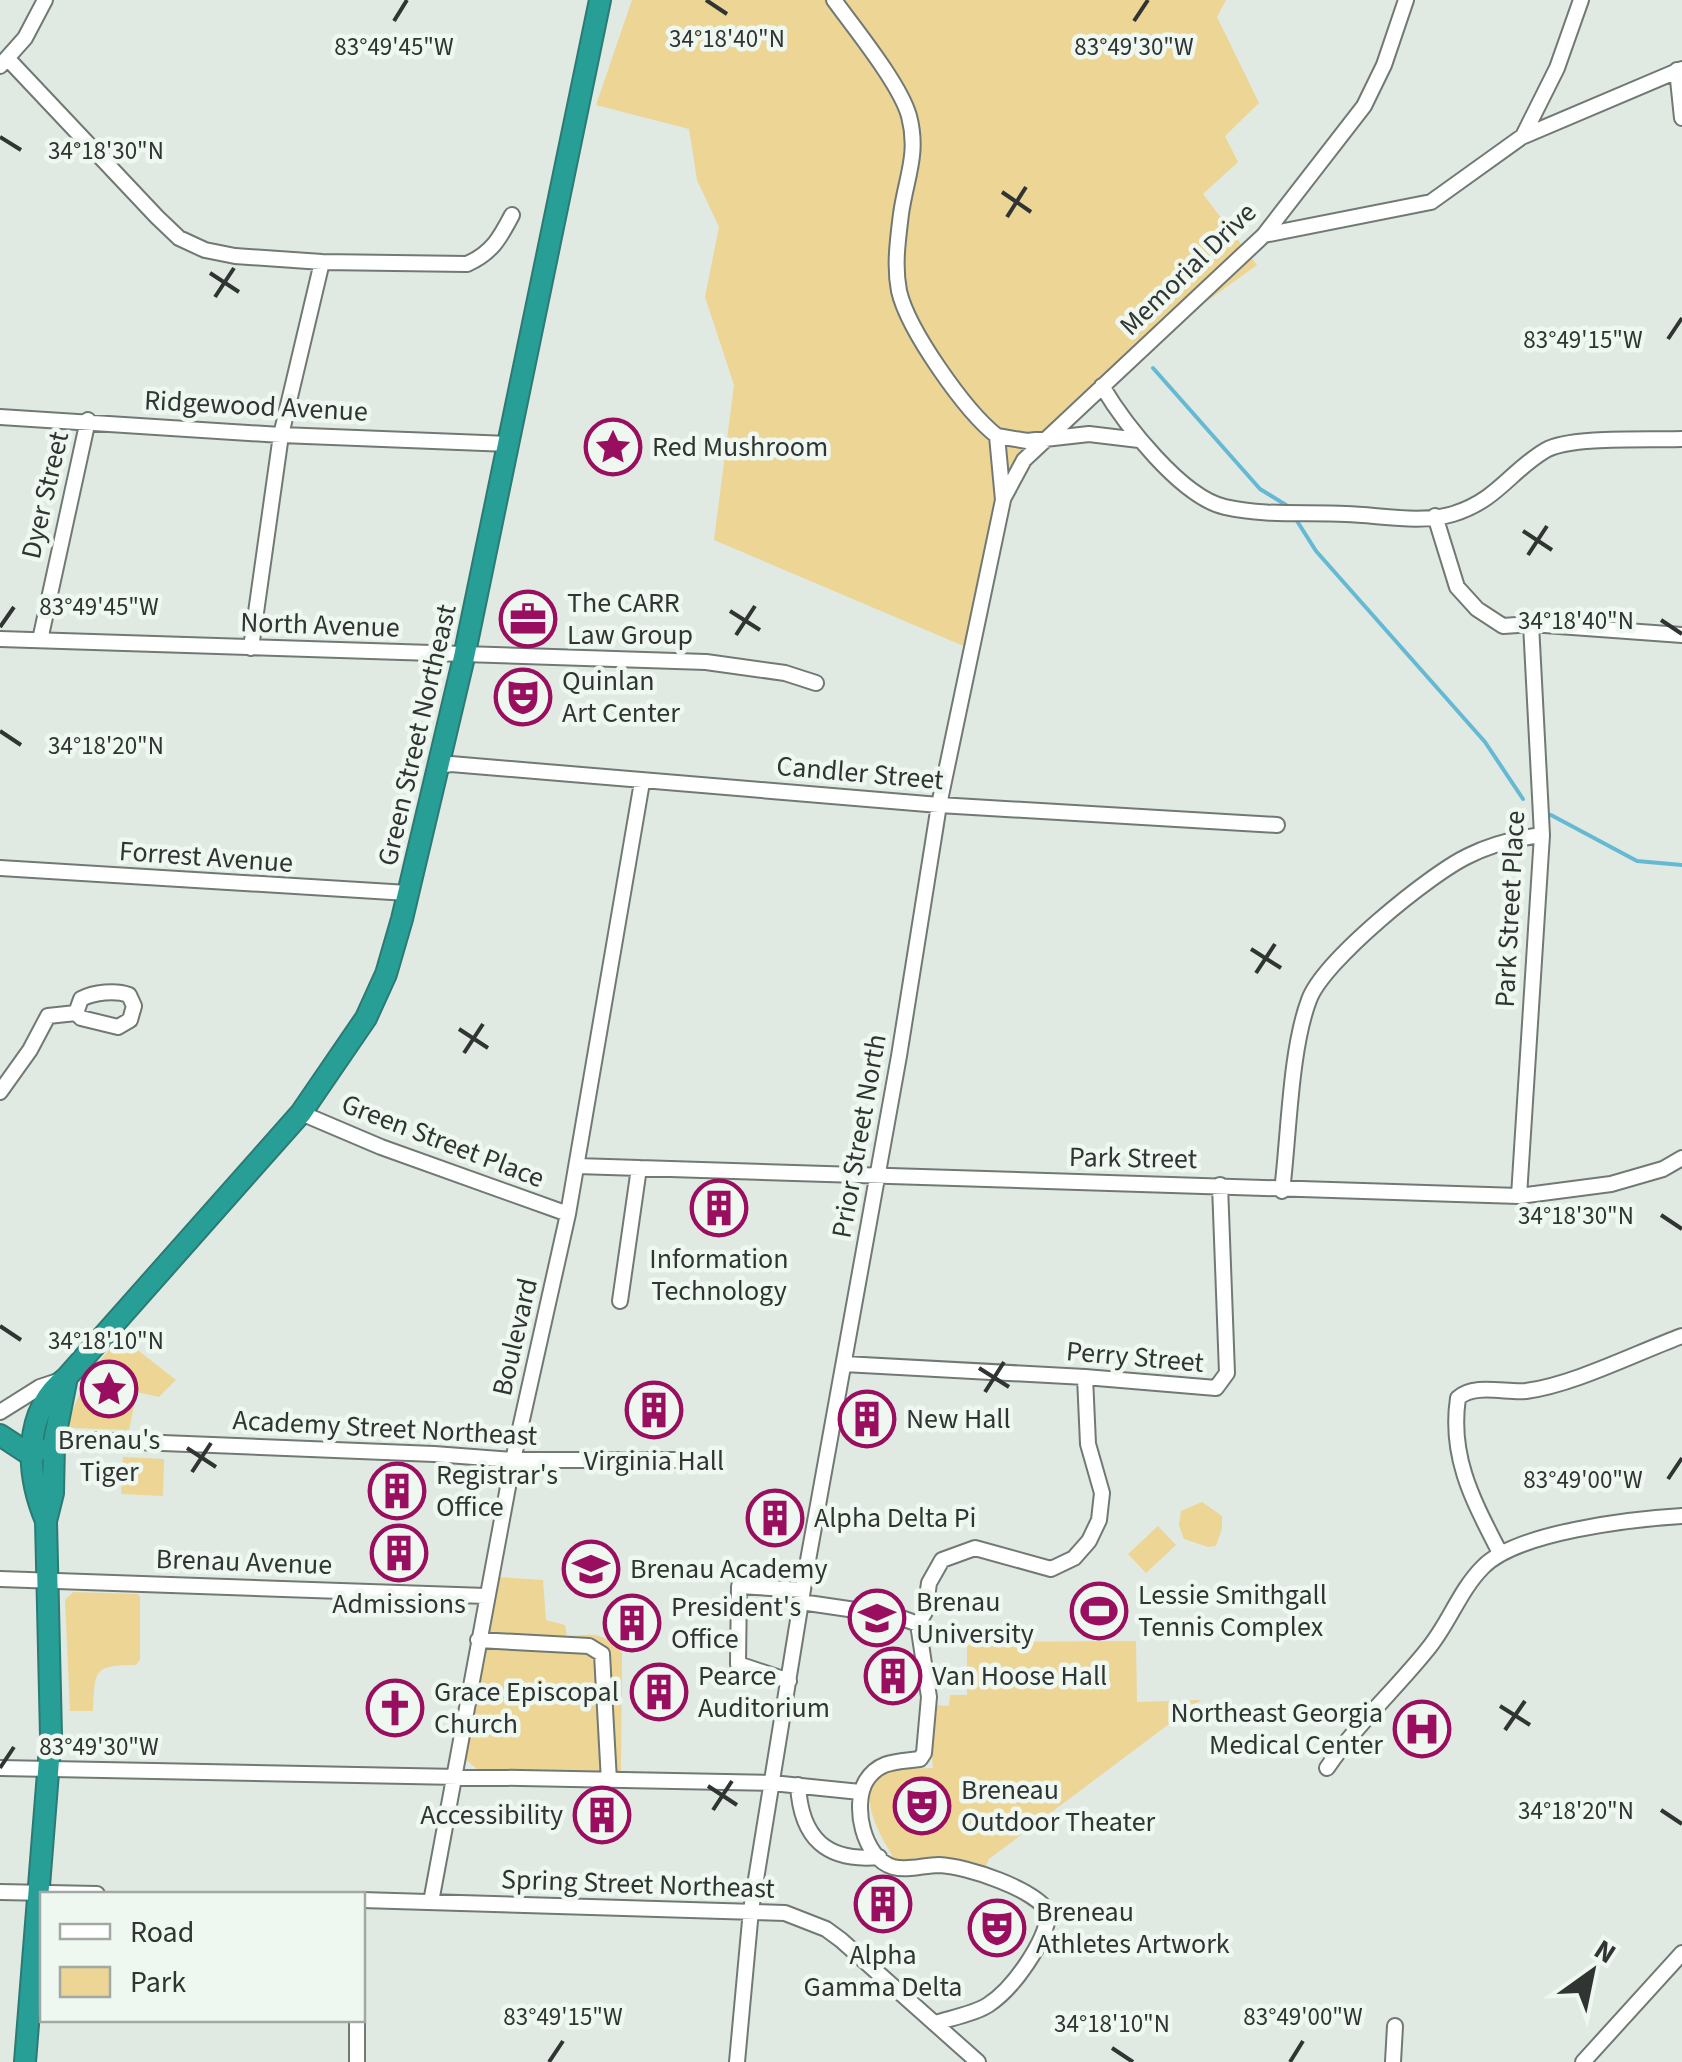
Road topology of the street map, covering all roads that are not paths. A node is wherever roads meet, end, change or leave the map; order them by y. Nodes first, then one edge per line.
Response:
1 (44, 0) edge
2 (600, 0) edge
3 (834, 0) edge
4 (1406, 0) edge
5 (1581, 0) edge
6 (4, 63) edge
7 (1679, 69) edge
8 (1682, 118) edge
9 (1523, 136) junction
10 (512, 214) dead end
11 (1264, 235) junction
12 (322, 262) junction
13 (1102, 386) junction
14 (0, 417) edge
15 (88, 420) junction
16 (281, 435) junction
17 (997, 436) junction
18 (1682, 439) edge
19 (1048, 440) junction
20 (1139, 440) junction
21 (509, 444) junction
22 (1003, 500) junction
23 (1436, 516) junction
24 (1531, 624) junction
25 (1682, 635) edge
26 (0, 639) edge
27 (40, 640) junction
28 (251, 648) junction
29 (464, 656) junction
30 (816, 683) dead end
31 (438, 766) junction
32 (642, 782) junction
33 (939, 805) junction
34 (1278, 825) dead end
35 (1542, 835) junction
36 (0, 868) edge
37 (408, 893) junction
38 (76, 1012) dead end
39 (0, 1092) edge
40 (302, 1114) junction
41 (1682, 1158) edge
42 (577, 1166) junction
43 (639, 1168) junction
44 (876, 1178) junction
45 (1220, 1185) junction
46 (1282, 1191) junction
47 (1519, 1196) junction
48 (568, 1214) junction
49 (620, 1301) dead end
50 (1682, 1336) edge
51 (844, 1364) junction
52 (67, 1377) junction
53 (1085, 1377) junction
54 (0, 1412) edge
55 (0, 1435) edge
56 (54, 1442) junction
57 (32, 1456) junction
58 (513, 1460) junction
59 (681, 1460) dead end
60 (1682, 1516) edge
61 (46, 1521) junction
62 (1500, 1552) junction
63 (0, 1579) edge
64 (45, 1580) junction
65 (486, 1596) junction
66 (802, 1596) junction
67 (918, 1624) junction
68 (478, 1640) junction
69 (789, 1681) junction
70 (0, 1768) edge
71 (48, 1768) junction
72 (1327, 1768) dead end
73 (452, 1776) junction
74 (609, 1780) junction
75 (772, 1783) junction
76 (798, 1785) junction
77 (860, 1792) junction
78 (879, 1857) junction
79 (0, 1892) edge
80 (40, 1892) edge
81 (40, 1893) joint
82 (365, 1900) edge
83 (431, 1902) junction
84 (751, 1910) junction
85 (1682, 1953) edge
86 (357, 2022) edge
87 (935, 2023) junction
88 (1395, 2026) dead end
89 (25, 2062) edge
90 (356, 2062) edge
91 (737, 2062) edge
92 (978, 2062) edge
93 (1393, 2062) edge
94 (1583, 2062) edge

1 - 6 street
2 - 21 highway, Green Street Northeast
3 - 17 street
4 - 11 street, Memorial Drive
5 - 9 street
6 - 12 street
7 - 8 street
7 - 9 street
9 - 11 street
10 - 12 street
11 - 13 street, Memorial Drive
12 - 16 street
13 - 19 street, Memorial Drive
13 - 20 street
14 - 15 street, Ridgewood Avenue
15 - 16 street, Ridgewood Avenue
15 - 27 street, Dyer Street
16 - 21 street, Ridgewood Avenue
16 - 28 street
17 - 19 street
17 - 22 street
18 - 23 street
19 - 20 street
19 - 22 street, Memorial Drive
20 - 23 street
21 - 29 highway, Green Street Northeast
22 - 33 street, Prior Street North
23 - 24 street
24 - 25 street
24 - 35 street, Park Street Place
26 - 27 street, North Avenue
27 - 28 street, North Avenue
28 - 29 street, North Avenue
29 - 30 street, North Avenue
29 - 31 highway, Green Street Northeast
31 - 32 street, Candler Street
31 - 37 highway, Green Street Northeast
32 - 33 street, Candler Street
32 - 42 street, Boulevard
33 - 34 street, Candler Street
33 - 44 street, Prior Street North
35 - 46 street
35 - 47 street, Park Street Place
36 - 37 street, Forrest Avenue
37 - 40 highway, Green Street Northeast
38 - 39 street
40 - 48 street, Green Street Place
40 - 52 highway, Green Street Northeast
41 - 47 street, Park Street
42 - 43 street, Park Street
42 - 48 street, Boulevard
43 - 44 street, Park Street
43 - 49 street
44 - 45 street, Park Street
44 - 51 street, Prior Street North
45 - 46 street, Park Street
45 - 53 street, Perry Street
46 - 47 street, Park Street
48 - 58 street, Boulevard
50 - 62 street
51 - 53 street, Perry Street
51 - 66 street, Prior Street North
52 - 54 street
52 - 56 highway
52 - 57 highway, Green Street Northeast
53 - 67 street
55 - 57 highway
56 - 57 highway
56 - 58 street, Academy Street Northeast
56 - 61 highway
57 - 61 highway, Green Street Northeast
58 - 59 street, Academy Street Northeast
58 - 65 street, Boulevard
60 - 62 street
61 - 64 highway
62 - 72 street
63 - 64 street, Brenau Avenue
64 - 65 street, Brenau Avenue
64 - 71 highway
65 - 68 street, Boulevard
66 - 67 street
66 - 69 street, Prior Street North
66 - 69 street
67 - 77 street
68 - 73 street, Boulevard
68 - 74 street
69 - 75 street, Prior Street North
70 - 71 street
71 - 73 street
71 - 80 highway
73 - 74 street
73 - 83 street, Boulevard
74 - 75 street
75 - 76 street
75 - 84 street, Prior Street North
76 - 77 street
76 - 78 street
77 - 78 street
78 - 87 street
79 - 81 street
81 - 89 highway
82 - 83 street, Spring Street Northeast
83 - 84 street, Spring Street Northeast
84 - 87 street, Spring Street Northeast
84 - 91 street, Prior Street North
85 - 94 street
86 - 90 street
87 - 92 street, Spring Street Northeast
88 - 93 street

